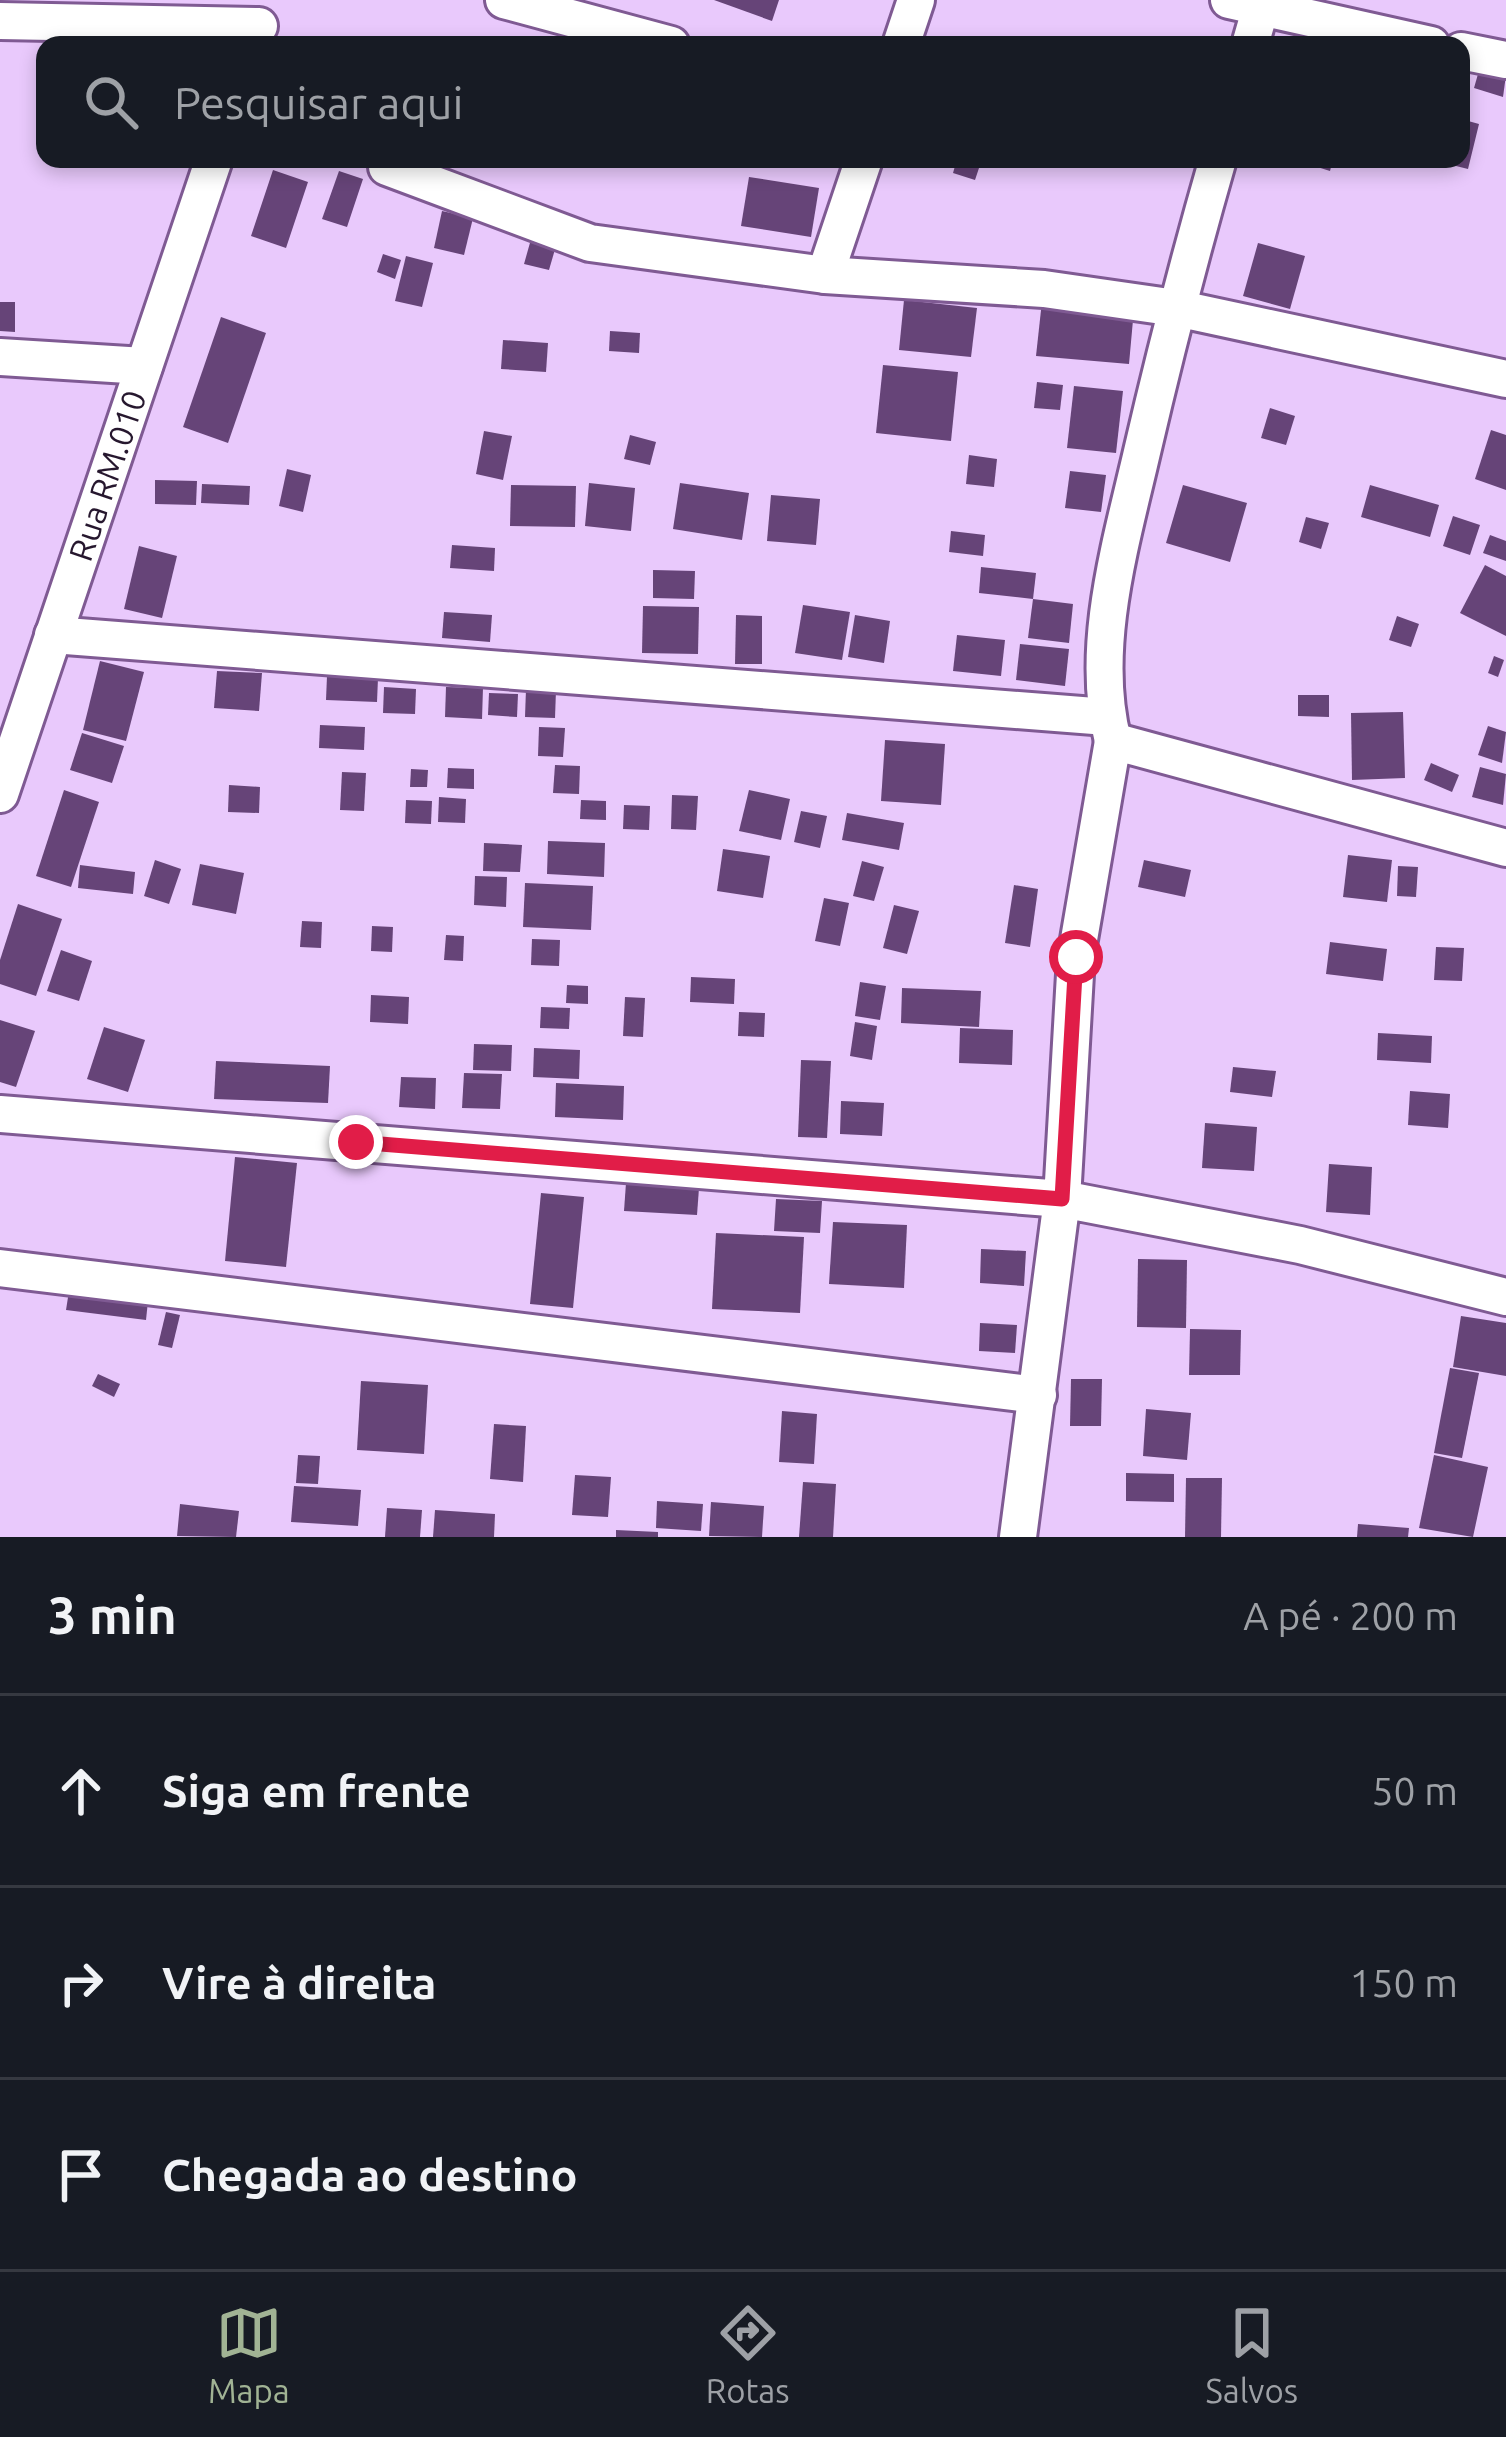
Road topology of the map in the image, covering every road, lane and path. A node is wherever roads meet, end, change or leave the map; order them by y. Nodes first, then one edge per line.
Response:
1 (504, 0) edge
2 (916, 0) edge
3 (1251, 14) edge
4 (0, 21) edge
5 (260, 24) edge
6 (638, 36) edge
7 (904, 36) edge
8 (1379, 36) edge
9 (1470, 53) edge
10 (1506, 60) edge
11 (211, 168) edge
12 (392, 168) edge
13 (861, 168) edge
14 (1215, 168) edge
15 (825, 275) junction
16 (1176, 308) junction
17 (0, 357) edge
18 (144, 367) junction
19 (1506, 379) edge
20 (53, 635) junction
21 (14, 712) edge
22 (1110, 729) junction
23 (0, 794) edge
24 (1506, 848) edge
25 (0, 1114) edge
26 (1062, 1199) junction
27 (0, 1268) edge
28 (1506, 1297) edge
29 (1038, 1395) junction
30 (1018, 1537) edge

1 - 6 street
2 - 7 street
3 - 8 street
4 - 5 street
9 - 10 street
11 - 18 street, Rua RM.010
12 - 15 street
13 - 15 street
14 - 16 street
15 - 16 street
16 - 19 street
16 - 22 street
17 - 18 street
18 - 20 street, Rua RM.010
20 - 21 street, Rua RM.010
20 - 22 street
21 - 23 street, Rua RM.010
22 - 24 street
22 - 26 street
25 - 26 street
26 - 28 street
26 - 29 street
27 - 29 street
29 - 30 street

